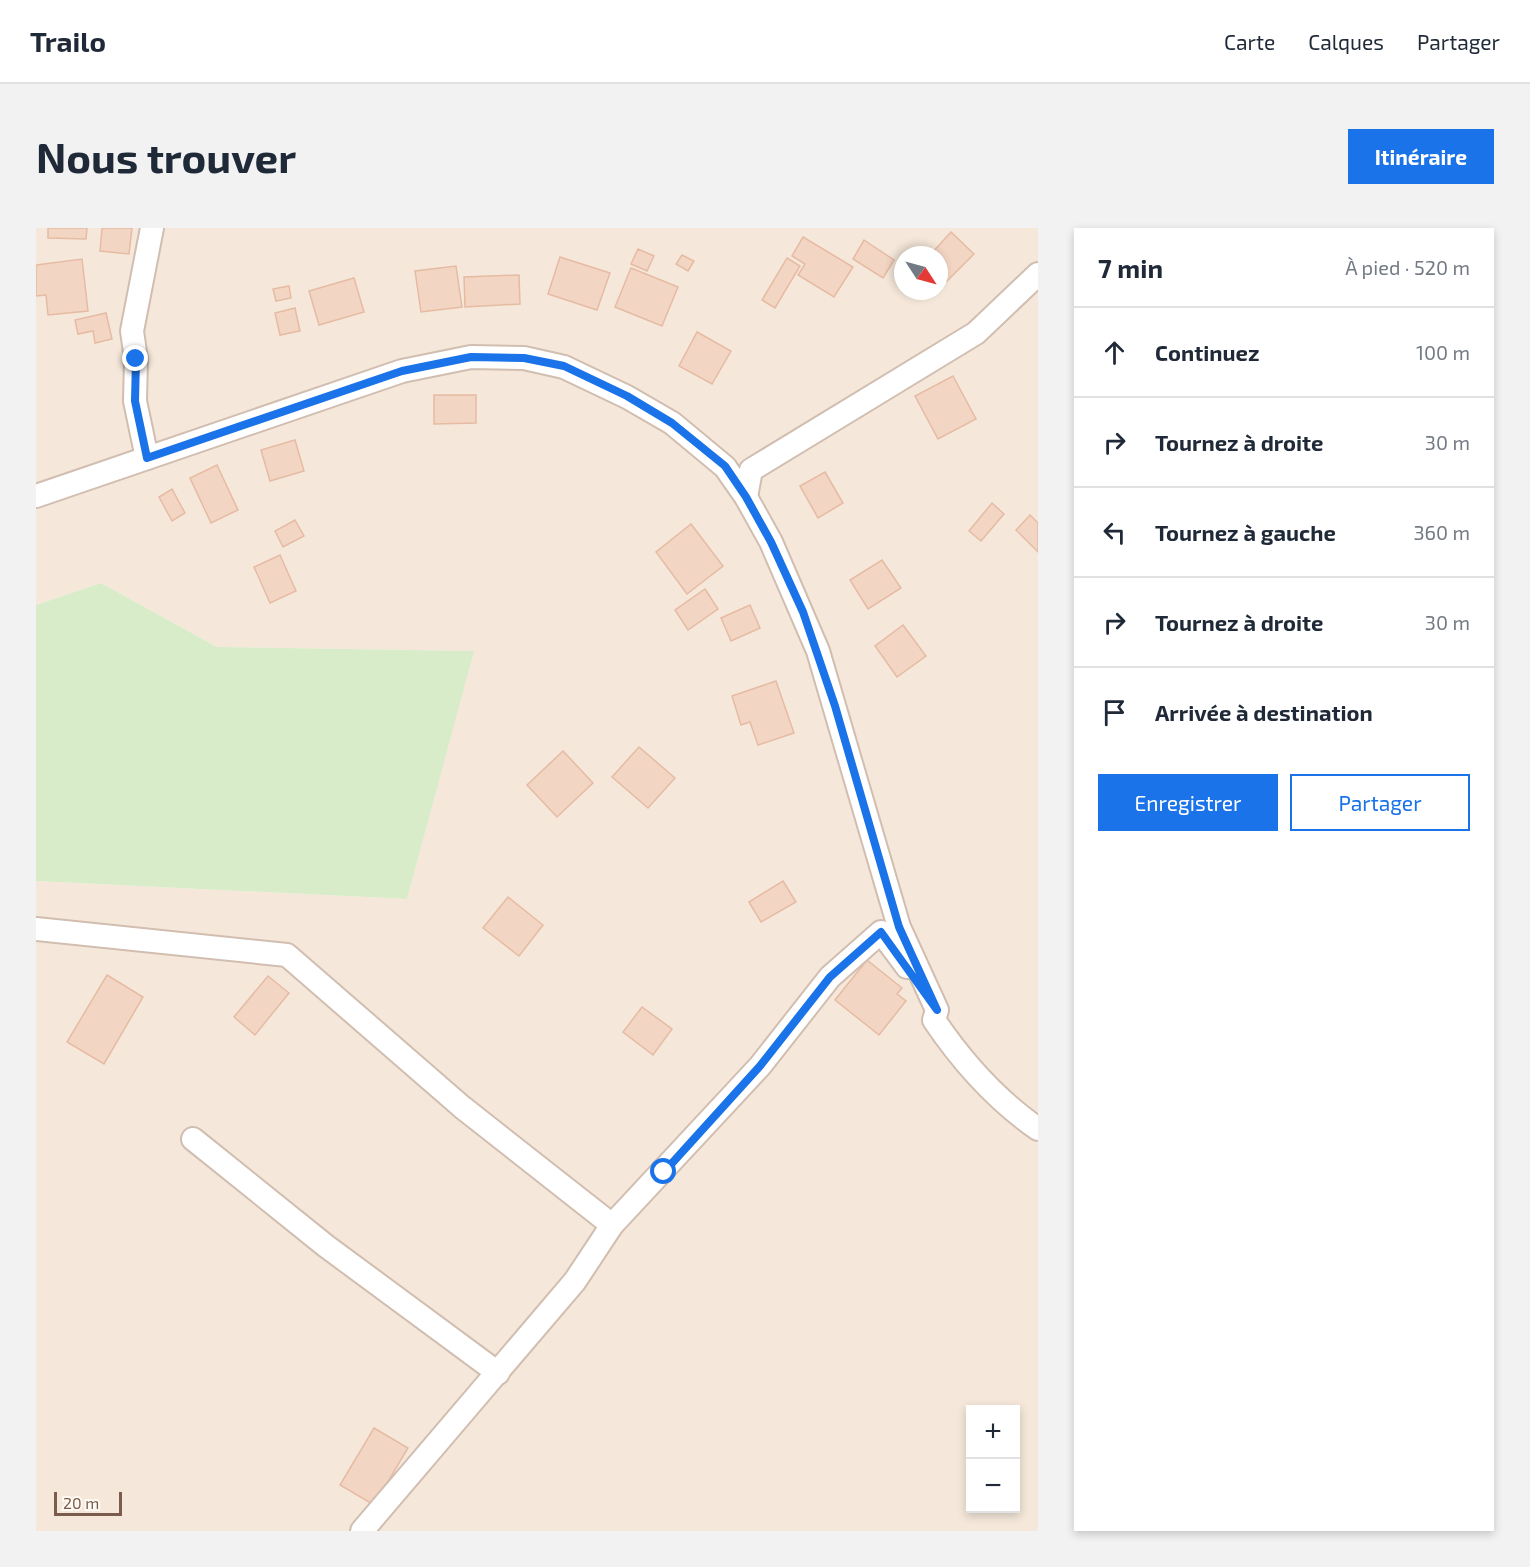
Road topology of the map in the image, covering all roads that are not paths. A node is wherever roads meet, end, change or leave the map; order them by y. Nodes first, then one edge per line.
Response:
1 (152, 228) edge
2 (1038, 274) edge
3 (147, 458) junction
4 (36, 496) edge
5 (746, 497) junction
6 (36, 929) edge
7 (937, 1010) junction
8 (1038, 1129) edge
9 (193, 1139) dead end
10 (612, 1225) junction
11 (498, 1372) junction
12 (362, 1531) edge

1 - 3 street
2 - 5 street
3 - 4 street
3 - 5 street
5 - 7 street
6 - 10 street
7 - 8 street
7 - 10 street
9 - 11 street
10 - 11 street
11 - 12 street

